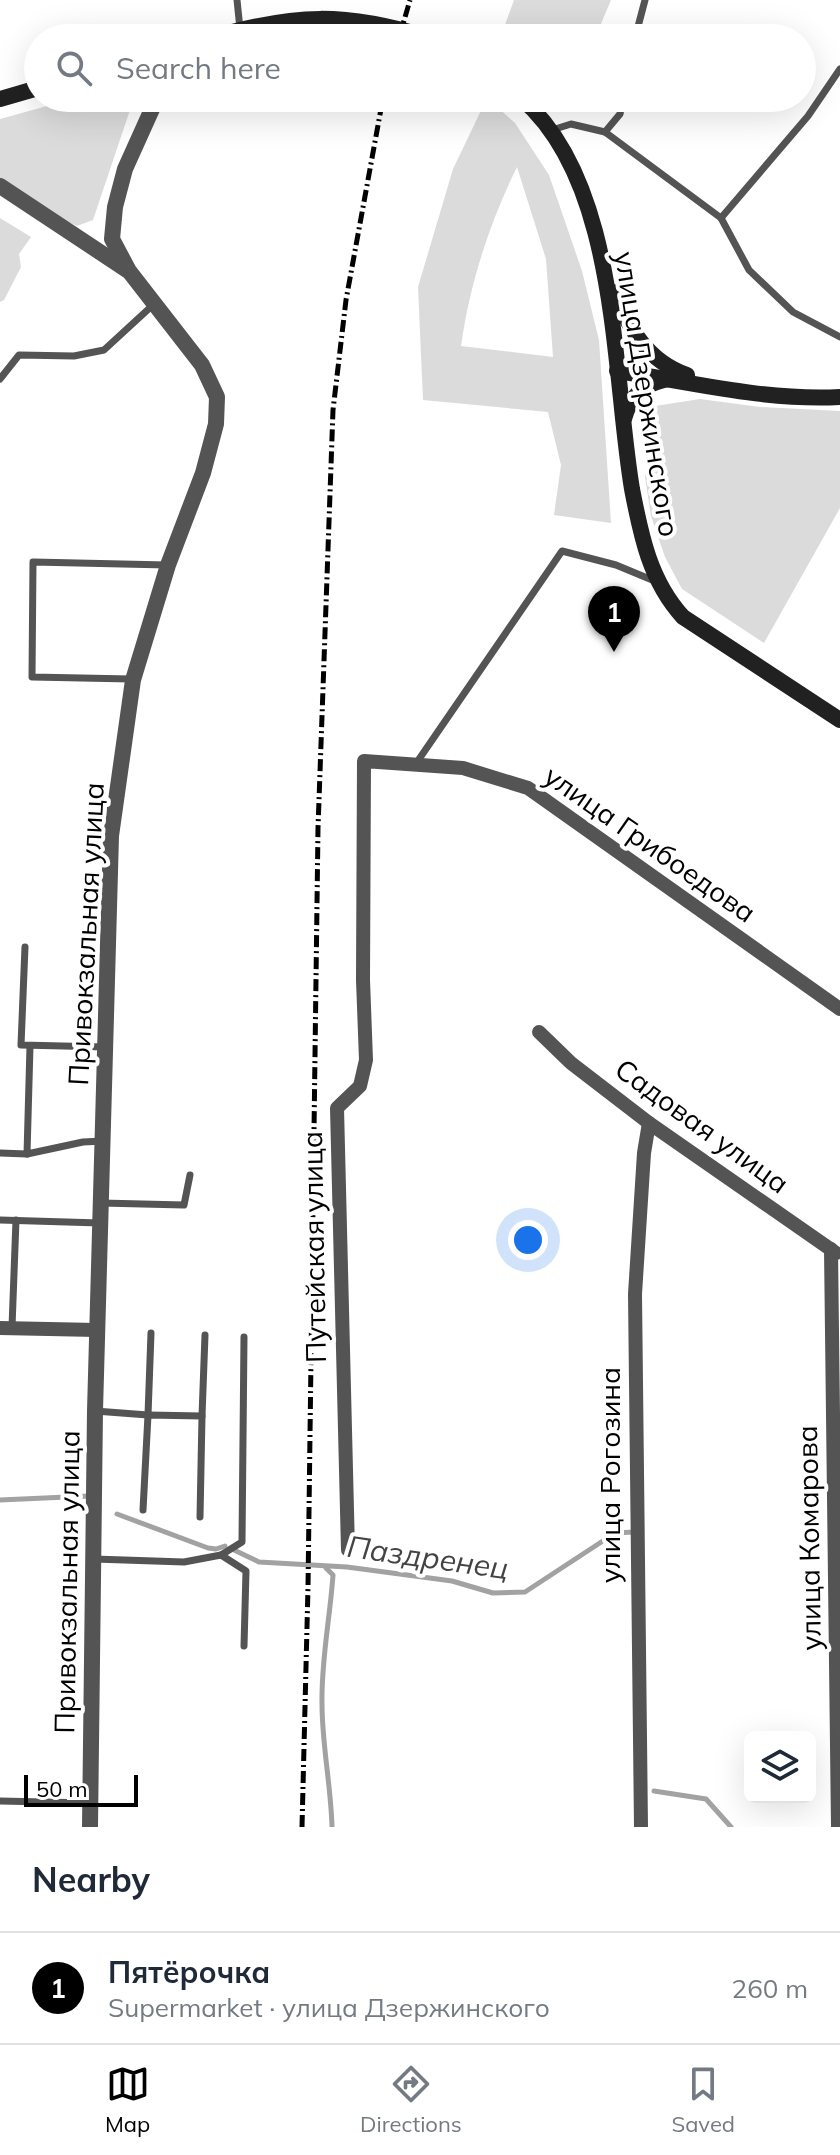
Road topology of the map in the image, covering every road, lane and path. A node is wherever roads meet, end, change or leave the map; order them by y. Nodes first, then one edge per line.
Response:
1 (237, 0) edge
2 (645, 0) edge
3 (239, 24) edge
4 (270, 24) edge
5 (381, 24) edge
6 (639, 24) edge
7 (840, 69) edge
8 (24, 92) edge
9 (0, 99) edge
10 (816, 104) edge
11 (151, 112) edge
12 (533, 112) edge
13 (620, 112) edge
14 (811, 112) edge
15 (550, 131) junction
16 (605, 132) junction
17 (0, 186) edge
18 (721, 218) junction
19 (129, 271) junction
20 (605, 276) junction
21 (154, 304) junction
22 (840, 337) edge
23 (617, 371) junction
24 (0, 379) edge
25 (671, 379) junction
26 (716, 386) junction
27 (840, 397) edge
28 (623, 425) junction
29 (168, 565) junction
30 (659, 583) junction
31 (133, 680) junction
32 (840, 720) edge
33 (364, 761) joint
34 (415, 765) junction
35 (25, 947) dead end
36 (840, 1009) edge
37 (539, 1032) dead end
38 (30, 1046) junction
39 (105, 1047) junction
40 (649, 1123) junction
41 (103, 1141) junction
42 (0, 1153) edge
43 (27, 1154) junction
44 (190, 1175) dead end
45 (100, 1203) junction
46 (0, 1220) edge
47 (16, 1220) junction
48 (100, 1223) junction
49 (835, 1252) edge
50 (6, 1329) edge
51 (97, 1330) junction
52 (151, 1333) dead end
53 (205, 1335) dead end
54 (244, 1337) dead end
55 (95, 1411) junction
56 (148, 1415) junction
57 (202, 1416) junction
58 (143, 1510) dead end
59 (200, 1517) dead end
60 (348, 1550) dead end
61 (221, 1555) junction
62 (94, 1559) junction
63 (244, 1646) dead end
64 (0, 1801) edge
65 (90, 1803) junction
66 (90, 1827) edge
67 (641, 1827) edge
68 (838, 1827) edge

1 - 3 lane
2 - 6 lane
4 - 5 main road
7 - 10 lane
8 - 9 main road
11 - 19 street, Привокзальная улица
12 - 15 main road, улица Дзержинского
13 - 16 lane
14 - 18 lane
15 - 16 lane
15 - 20 main road, улица Дзержинского
16 - 18 lane
17 - 19 street
18 - 22 lane
19 - 21 street, Привокзальная улица
20 - 23 main road, улица Дзержинского
20 - 26 main road
21 - 24 lane
21 - 29 street, Привокзальная улица
23 - 25 main road
23 - 28 main road, улица Дзержинского
25 - 26 main road
25 - 28 main road
26 - 27 main road
28 - 30 main road, улица Дзержинского
29 - 31 street, Привокзальная улица
29 - 31 lane
30 - 32 main road, улица Дзержинского
30 - 34 lane
31 - 39 street, Привокзальная улица
33 - 34 street, улица Грибоедова
33 - 60 street, Путейская улица
34 - 36 street, улица Грибоедова
35 - 38 lane
37 - 40 street, Садовая улица
38 - 39 lane
38 - 43 lane
39 - 41 street, Привокзальная улица
40 - 49 street, Садовая улица
40 - 67 street, улица Рогозина
41 - 43 lane
41 - 45 street, Привокзальная улица
42 - 43 lane
44 - 45 lane
45 - 48 street, Привокзальная улица
46 - 47 lane
47 - 48 lane
47 - 50 lane
48 - 51 street, Привокзальная улица
49 - 68 street, улица Комарова
50 - 51 street
51 - 55 street, Привокзальная улица
52 - 56 lane
53 - 57 lane
54 - 61 lane
55 - 56 lane
55 - 62 street, Привокзальная улица
56 - 57 lane
56 - 58 lane
57 - 59 lane
61 - 62 lane
61 - 63 lane
62 - 65 street, Привокзальная улица
64 - 65 lane
65 - 66 street, Привокзальная улица

